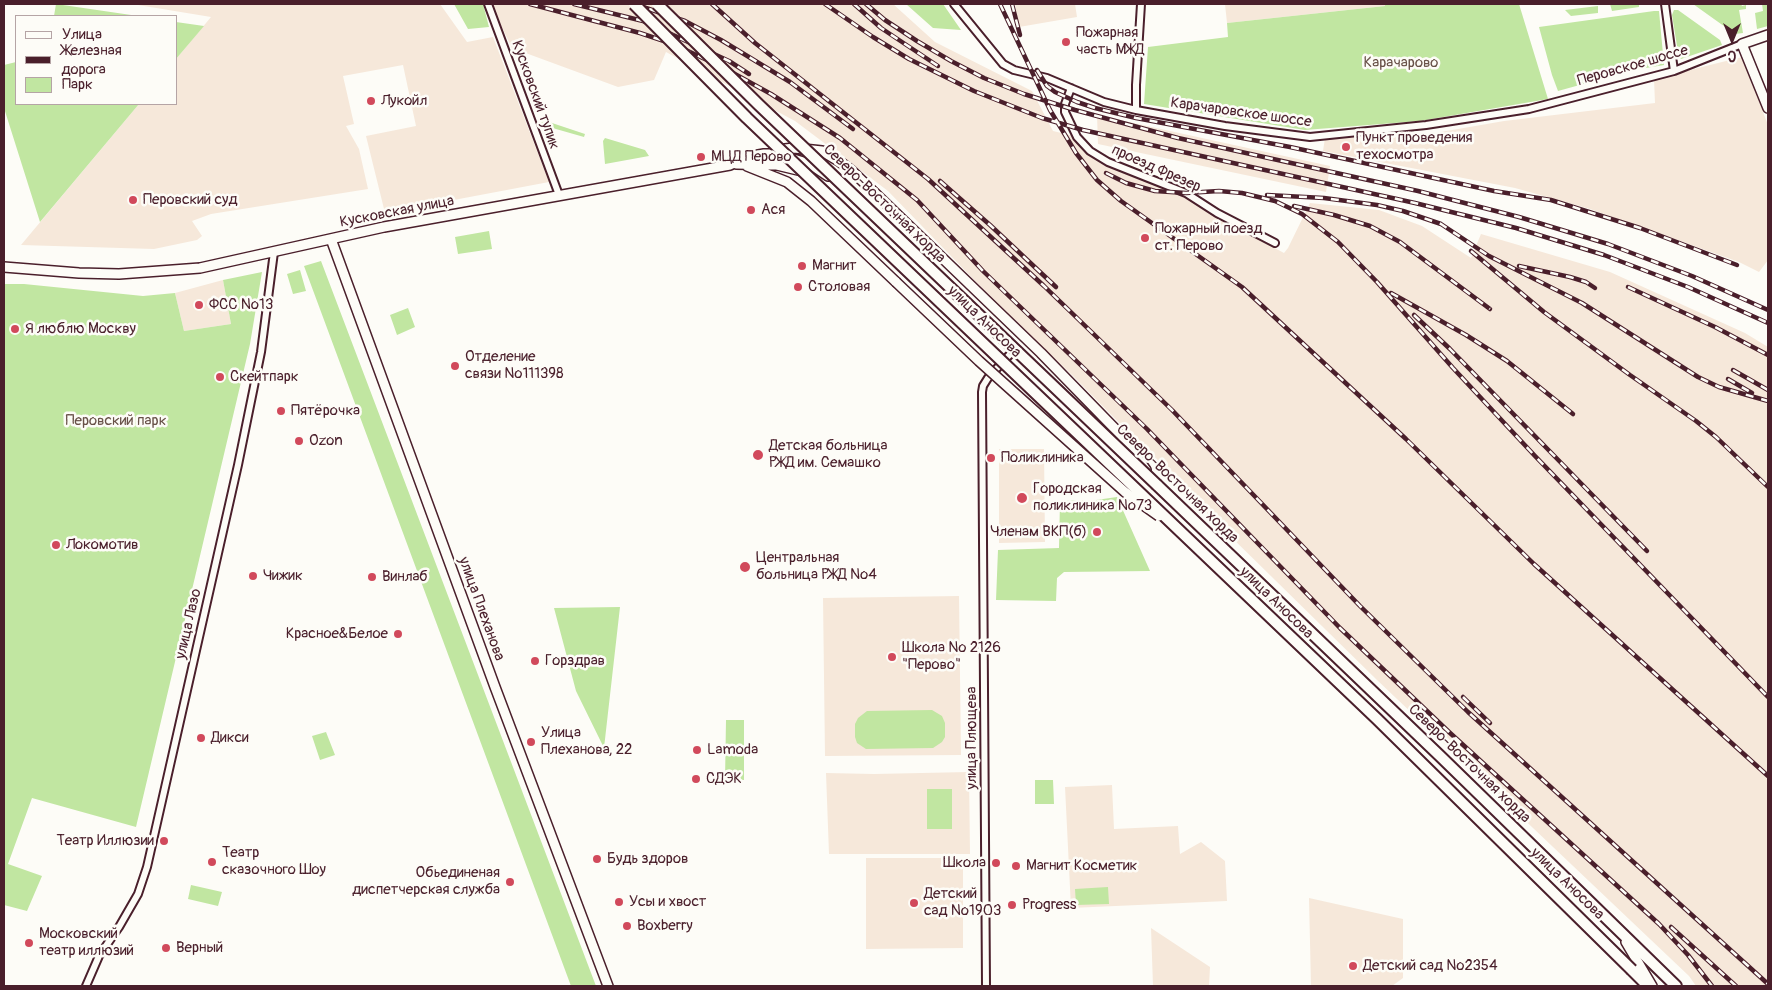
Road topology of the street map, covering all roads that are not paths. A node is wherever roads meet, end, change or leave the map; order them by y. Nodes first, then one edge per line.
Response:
1 (488, 4) edge
2 (634, 4) edge
3 (657, 4) edge
4 (954, 4) edge
5 (1141, 4) edge
6 (1665, 4) edge
7 (1768, 35) edge
8 (1742, 44) junction
9 (1674, 71) junction
10 (1071, 88) junction
11 (1560, 102) joint
12 (1768, 108) edge
13 (1136, 110) junction
14 (764, 154) junction
15 (792, 158) joint
16 (742, 164) junction
17 (730, 165) junction
18 (559, 195) junction
19 (331, 239) junction
20 (1275, 243) dead end
21 (274, 252) junction
22 (4, 267) edge
23 (1013, 351) junction
24 (1004, 361) junction
25 (1157, 485) junction
26 (1178, 530) junction
27 (1650, 985) edge
28 (86, 986) edge
29 (608, 986) edge
30 (986, 986) edge
31 (1676, 986) edge

1 - 18 street, Кусковский тупик
2 - 26 main road, Северо-Восточная хорда, bridge
3 - 25 main road, Северо-Восточная хорда, bridge
4 - 10 street, Карачаровское шоссе
5 - 13 street
6 - 9 street
7 - 8 street, Перовское шоссе
8 - 9 street, Перовское шоссе
8 - 12 street
9 - 11 street, Перовское шоссе
10 - 13 street, Карачаровское шоссе
10 - 20 street, проезд Фрезер
11 - 13 street, Карачаровское шоссе
14 - 15 street, Кусковская улица
14 - 17 street, Кусковская улица
14 - 25 street, bridge
15 - 23 street, улица Аносова
16 - 17 street, улица Аносова
16 - 24 street, улица Аносова
16 - 26 street, bridge
17 - 18 street, Кусковская улица
18 - 19 street, Кусковская улица
19 - 21 street, Кусковская улица
19 - 29 street, улица Плеханова
21 - 22 street, Кусковская улица
21 - 28 street, улица Лазо
23 - 24 street, улица Плющева
23 - 27 street, улица Аносова
24 - 27 street, улица Аносова
24 - 30 street, улица Плющева
25 - 31 main road, Северо-Восточная хорда
26 - 27 main road, Северо-Восточная хорда, bridge

